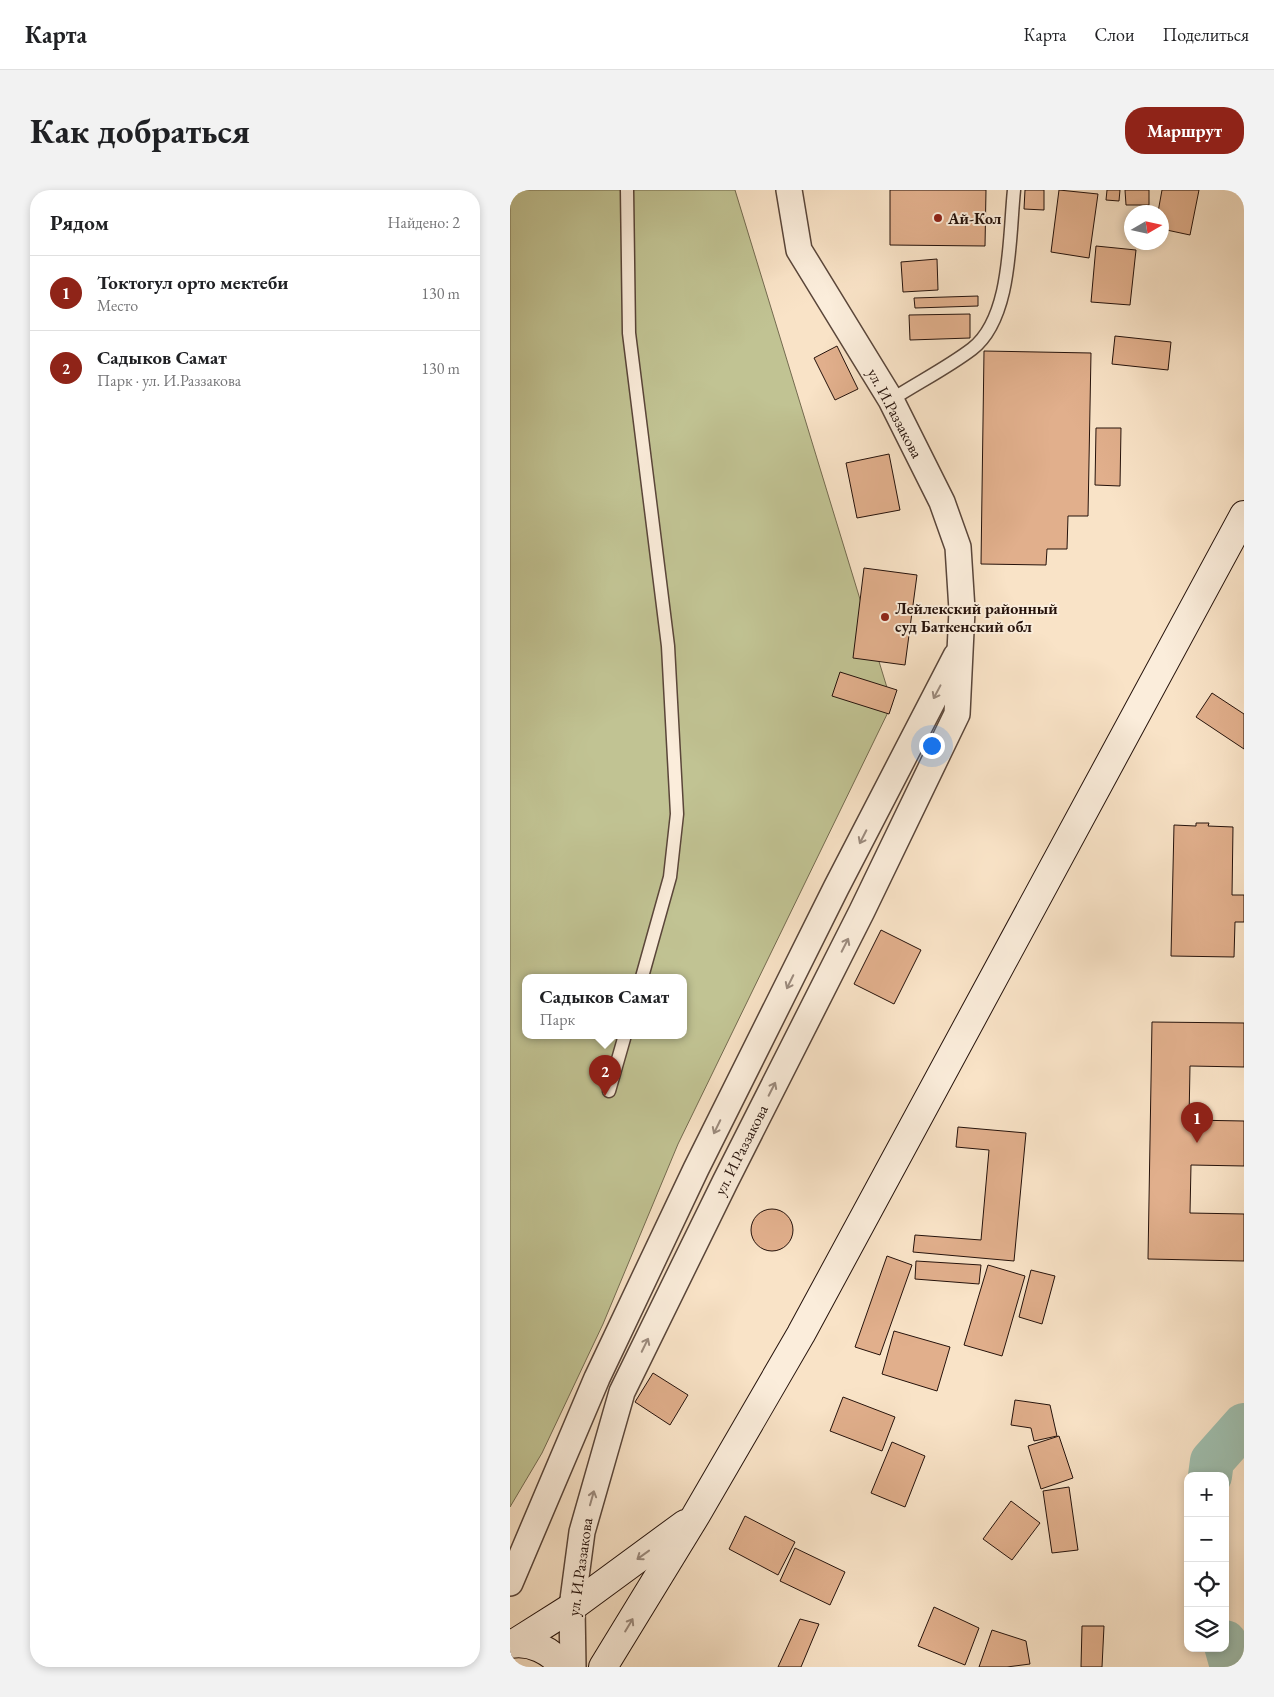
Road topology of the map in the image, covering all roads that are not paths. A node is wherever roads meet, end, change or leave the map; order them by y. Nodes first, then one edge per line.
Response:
1 (628, 190) edge
2 (789, 190) edge
3 (1014, 190) edge
4 (891, 400) junction
5 (1244, 515) edge
6 (960, 649) junction
7 (643, 974) edge
8 (624, 1039) edge
9 (609, 1091) dead end
10 (696, 1515) junction
11 (510, 1583) edge
12 (572, 1607) junction
13 (512, 1643) edge
14 (564, 1667) edge
15 (573, 1667) edge
16 (603, 1667) edge

1 - 7 lane
2 - 4 street, ул. И.Раззакова
3 - 4 lane
4 - 6 street, ул. И.Раззакова
5 - 10 main road
6 -> 11 street, ул. И.Раззакова
12 -> 6 street, ул. И.Раззакова
8 - 9 lane
10 -> 12 main road
16 -> 10 main road
12 - 13 main road
12 - 15 street, ул. И.Раззакова
13 - 14 main road

